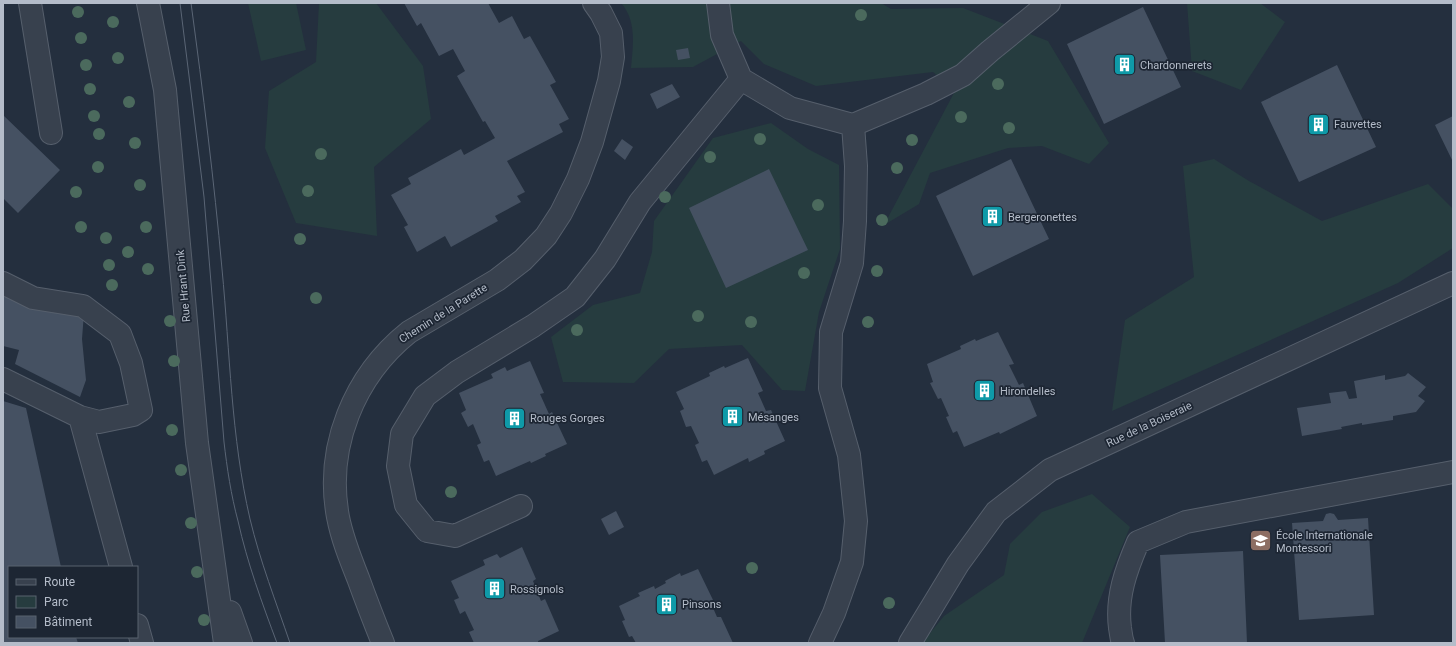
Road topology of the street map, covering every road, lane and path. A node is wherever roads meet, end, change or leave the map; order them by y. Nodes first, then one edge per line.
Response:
1 (30, 3) edge
2 (148, 3) edge
3 (594, 3) edge
4 (718, 3) edge
5 (1049, 3) edge
6 (740, 79) junction
7 (853, 125) junction
8 (51, 133) dead end
9 (3, 283) edge
10 (1453, 284) edge
11 (3, 378) edge
12 (80, 417) junction
13 (1453, 472) edge
14 (522, 506) dead end
15 (121, 566) edge
16 (214, 570) junction
17 (138, 629) edge
18 (142, 643) edge
19 (225, 643) edge
20 (241, 643) edge
21 (383, 643) edge
22 (820, 643) edge
23 (910, 643) edge
24 (1124, 643) edge

1 - 8 street
2 - 16 street, Rue Hrant Dink
3 - 21 street, Chemin de la Parette
4 - 6 street
5 - 7 street
6 - 7 street
6 - 14 street
7 - 22 street
9 - 12 street
10 - 23 street, Rue de la Boiseraie
11 - 12 street
12 - 15 street
13 - 24 street
16 - 19 street, Rue Hrant Dink
16 - 20 street, Rue Hrant Dink
17 - 18 street

